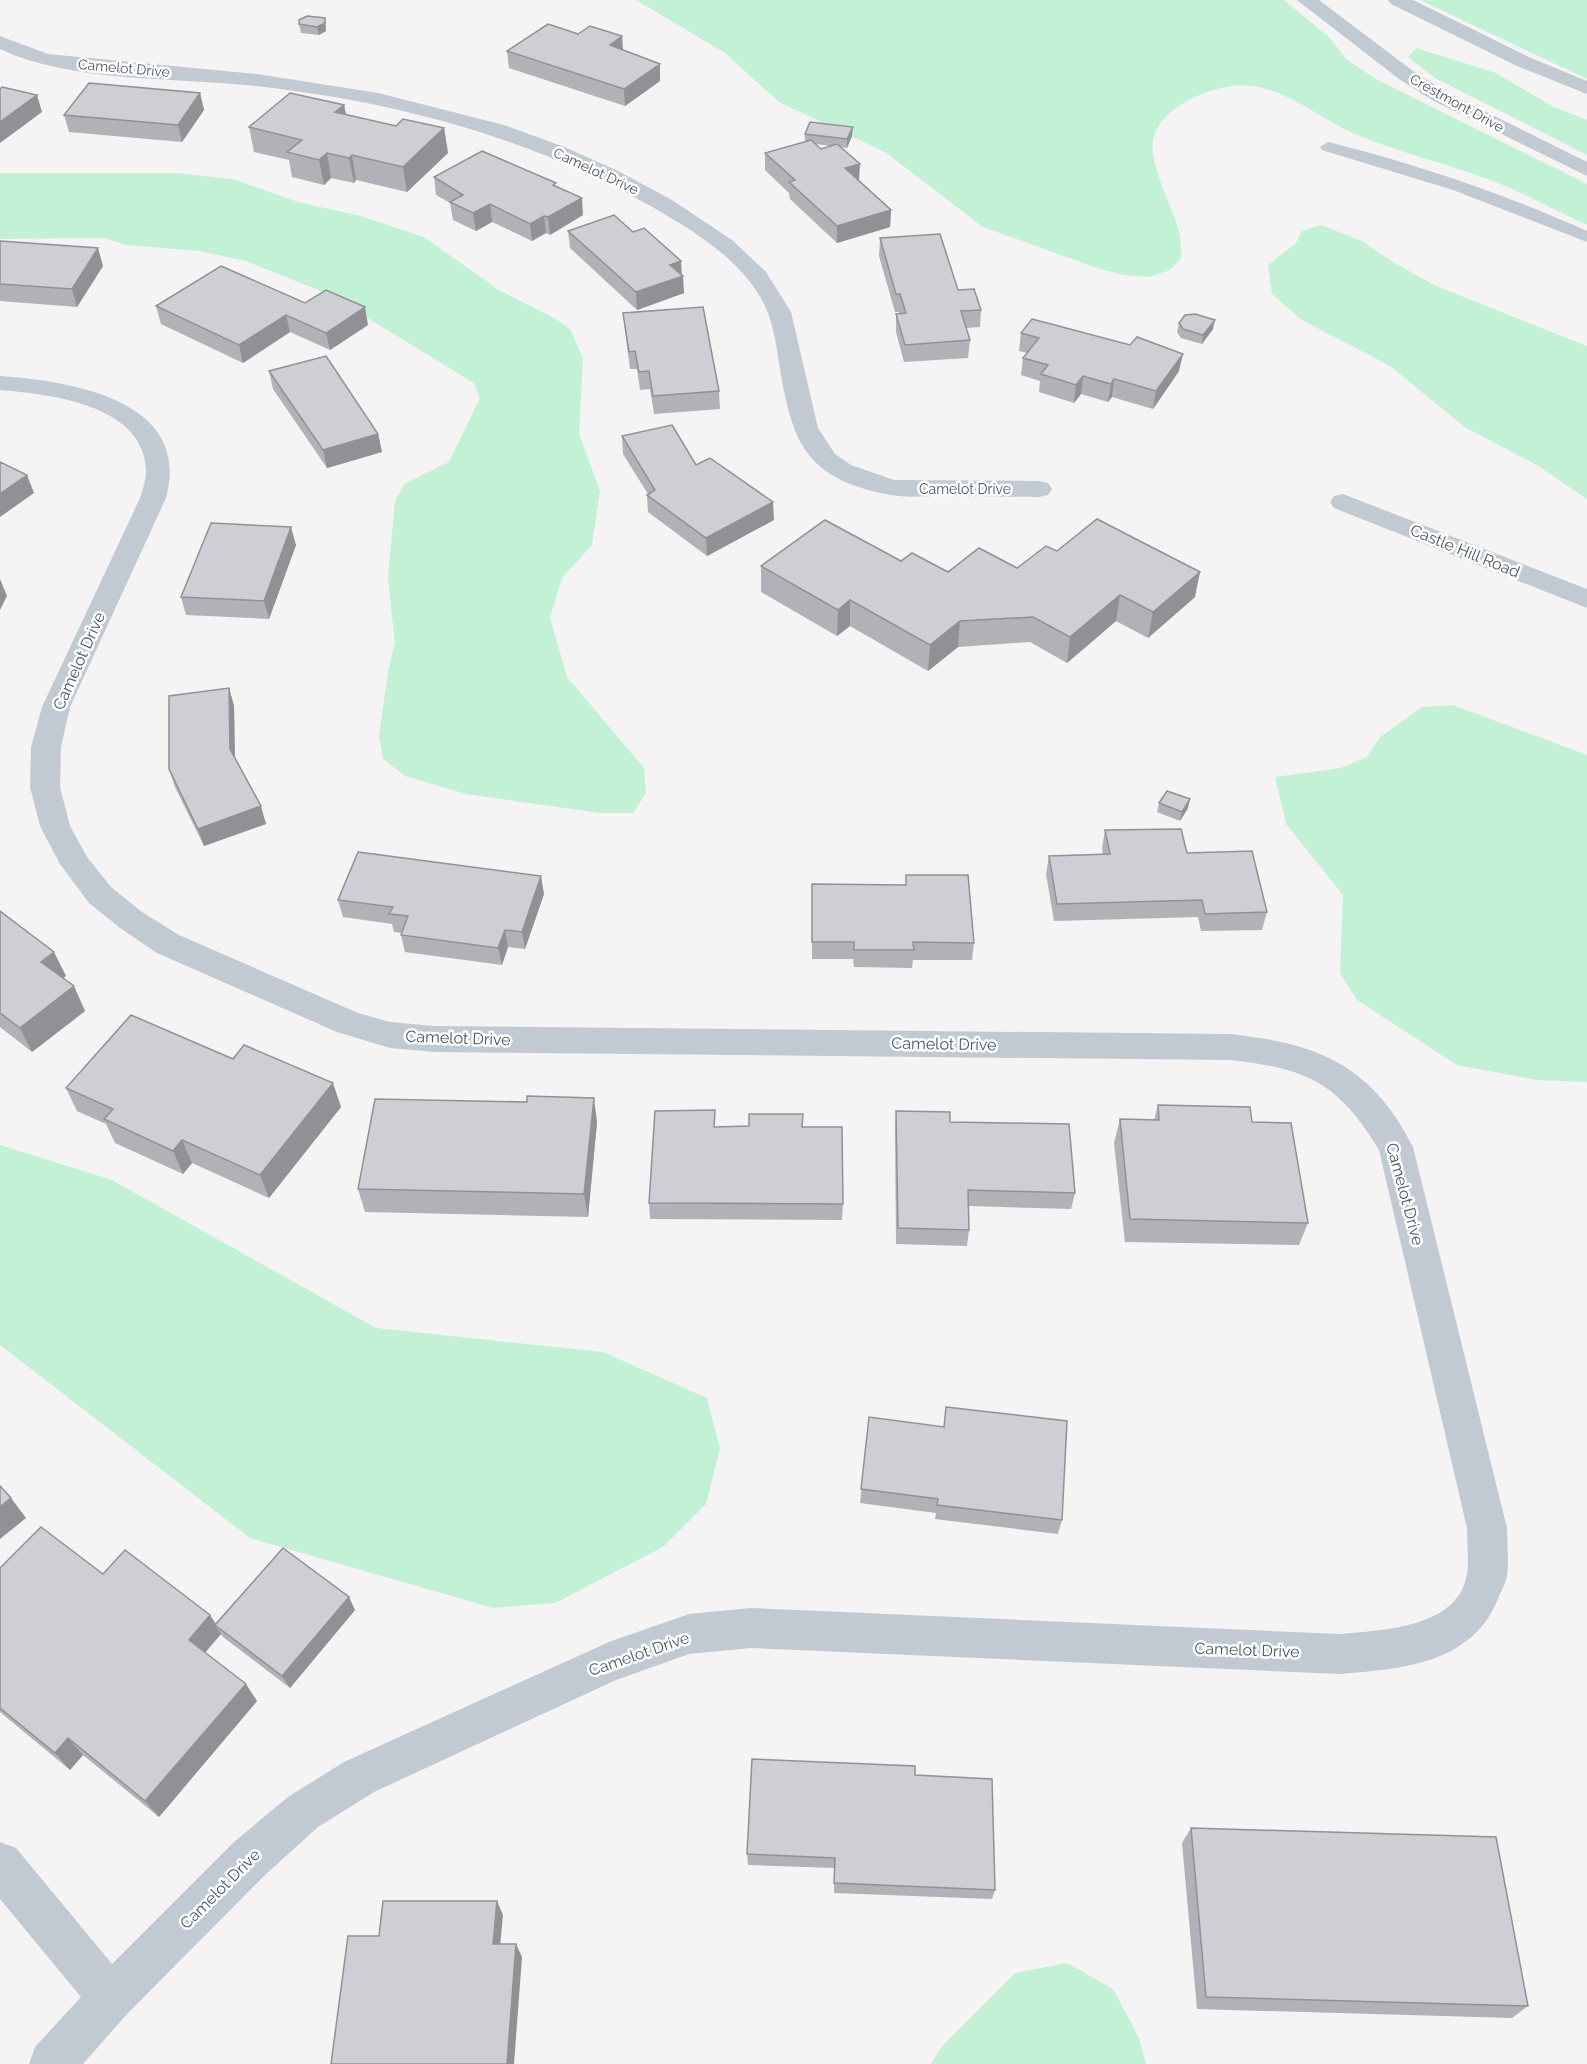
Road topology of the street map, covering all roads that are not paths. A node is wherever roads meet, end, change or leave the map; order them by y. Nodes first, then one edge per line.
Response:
1 (1307, 0) edge
2 (1398, 0) edge
3 (0, 42) edge
4 (1587, 88) edge
5 (1328, 147) dead end
6 (1587, 170) edge
7 (1587, 237) edge
8 (0, 383) edge
9 (1039, 489) dead end
10 (1343, 502) dead end
11 (1587, 599) edge
12 (0, 1864) edge
13 (111, 1998) junction
14 (51, 2064) edge

1 - 6 street, Crestmont Drive
2 - 4 street
3 - 9 street, Camelot Drive
5 - 7 lane
8 - 13 street, Camelot Drive
10 - 11 street, Castle Hill Road
12 - 13 street
13 - 14 street, Camelot Drive

